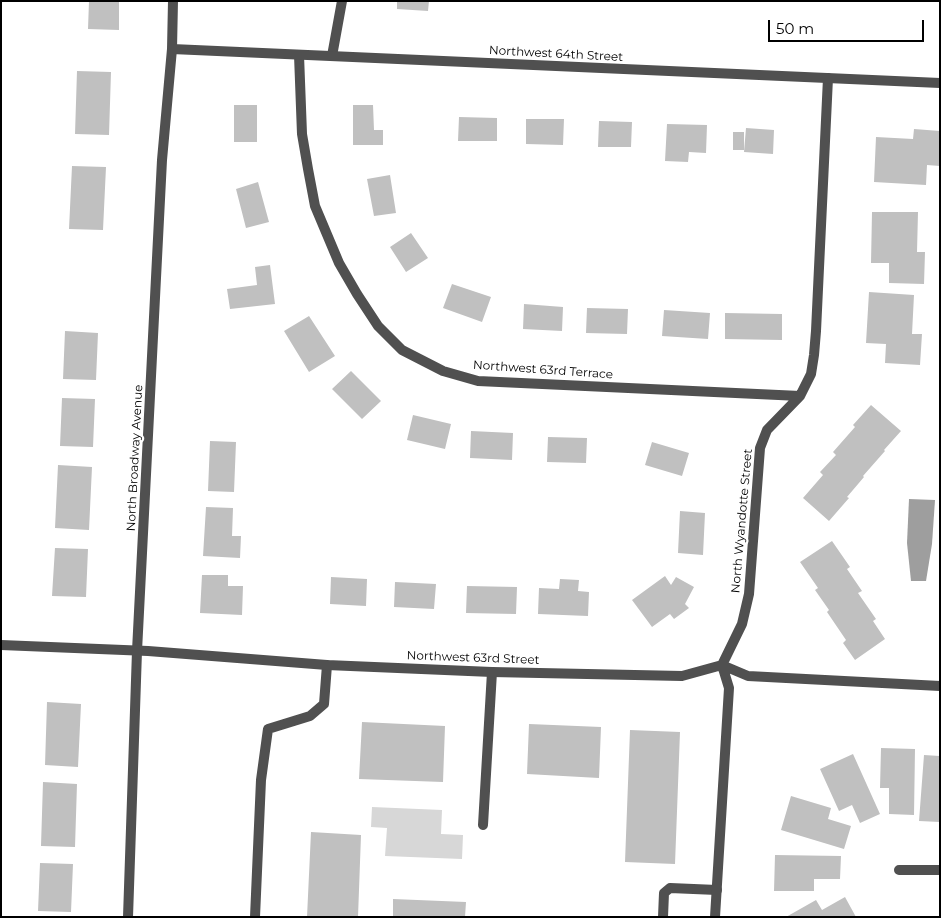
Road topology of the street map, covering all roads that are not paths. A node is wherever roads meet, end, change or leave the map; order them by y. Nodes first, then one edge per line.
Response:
1 (173, 1) edge
2 (342, 1) edge
3 (172, 49) junction
4 (299, 55) junction
5 (332, 56) junction
6 (828, 78) junction
7 (940, 83) edge
8 (800, 396) junction
9 (1, 646) edge
10 (137, 650) junction
11 (327, 665) junction
12 (722, 665) junction
13 (492, 672) junction
14 (940, 686) edge
15 (484, 825) dead end
16 (898, 870) dead end
17 (940, 870) edge
18 (717, 890) junction
19 (128, 917) edge
20 (255, 917) edge
21 (663, 917) edge
22 (715, 917) edge

1 - 3 street, North Broadway Avenue
2 - 5 street
3 - 4 street, Northwest 64th Street
3 - 10 street, North Broadway Avenue
4 - 5 street, Northwest 64th Street
4 - 8 street, Northwest 63rd Terrace
5 - 6 street, Northwest 64th Street
6 - 7 street, Northwest 64th Street
6 - 8 street, North Wyandotte Street
8 - 12 street, North Wyandotte Street
9 - 10 street, Northwest 63rd Street
10 - 11 street, Northwest 63rd Street
10 - 19 street, North Broadway Avenue
11 - 13 street, Northwest 63rd Street
11 - 20 street
12 - 13 street, Northwest 63rd Street
12 - 14 street
12 - 18 street
13 - 15 street
16 - 17 street
18 - 21 street
18 - 22 street

